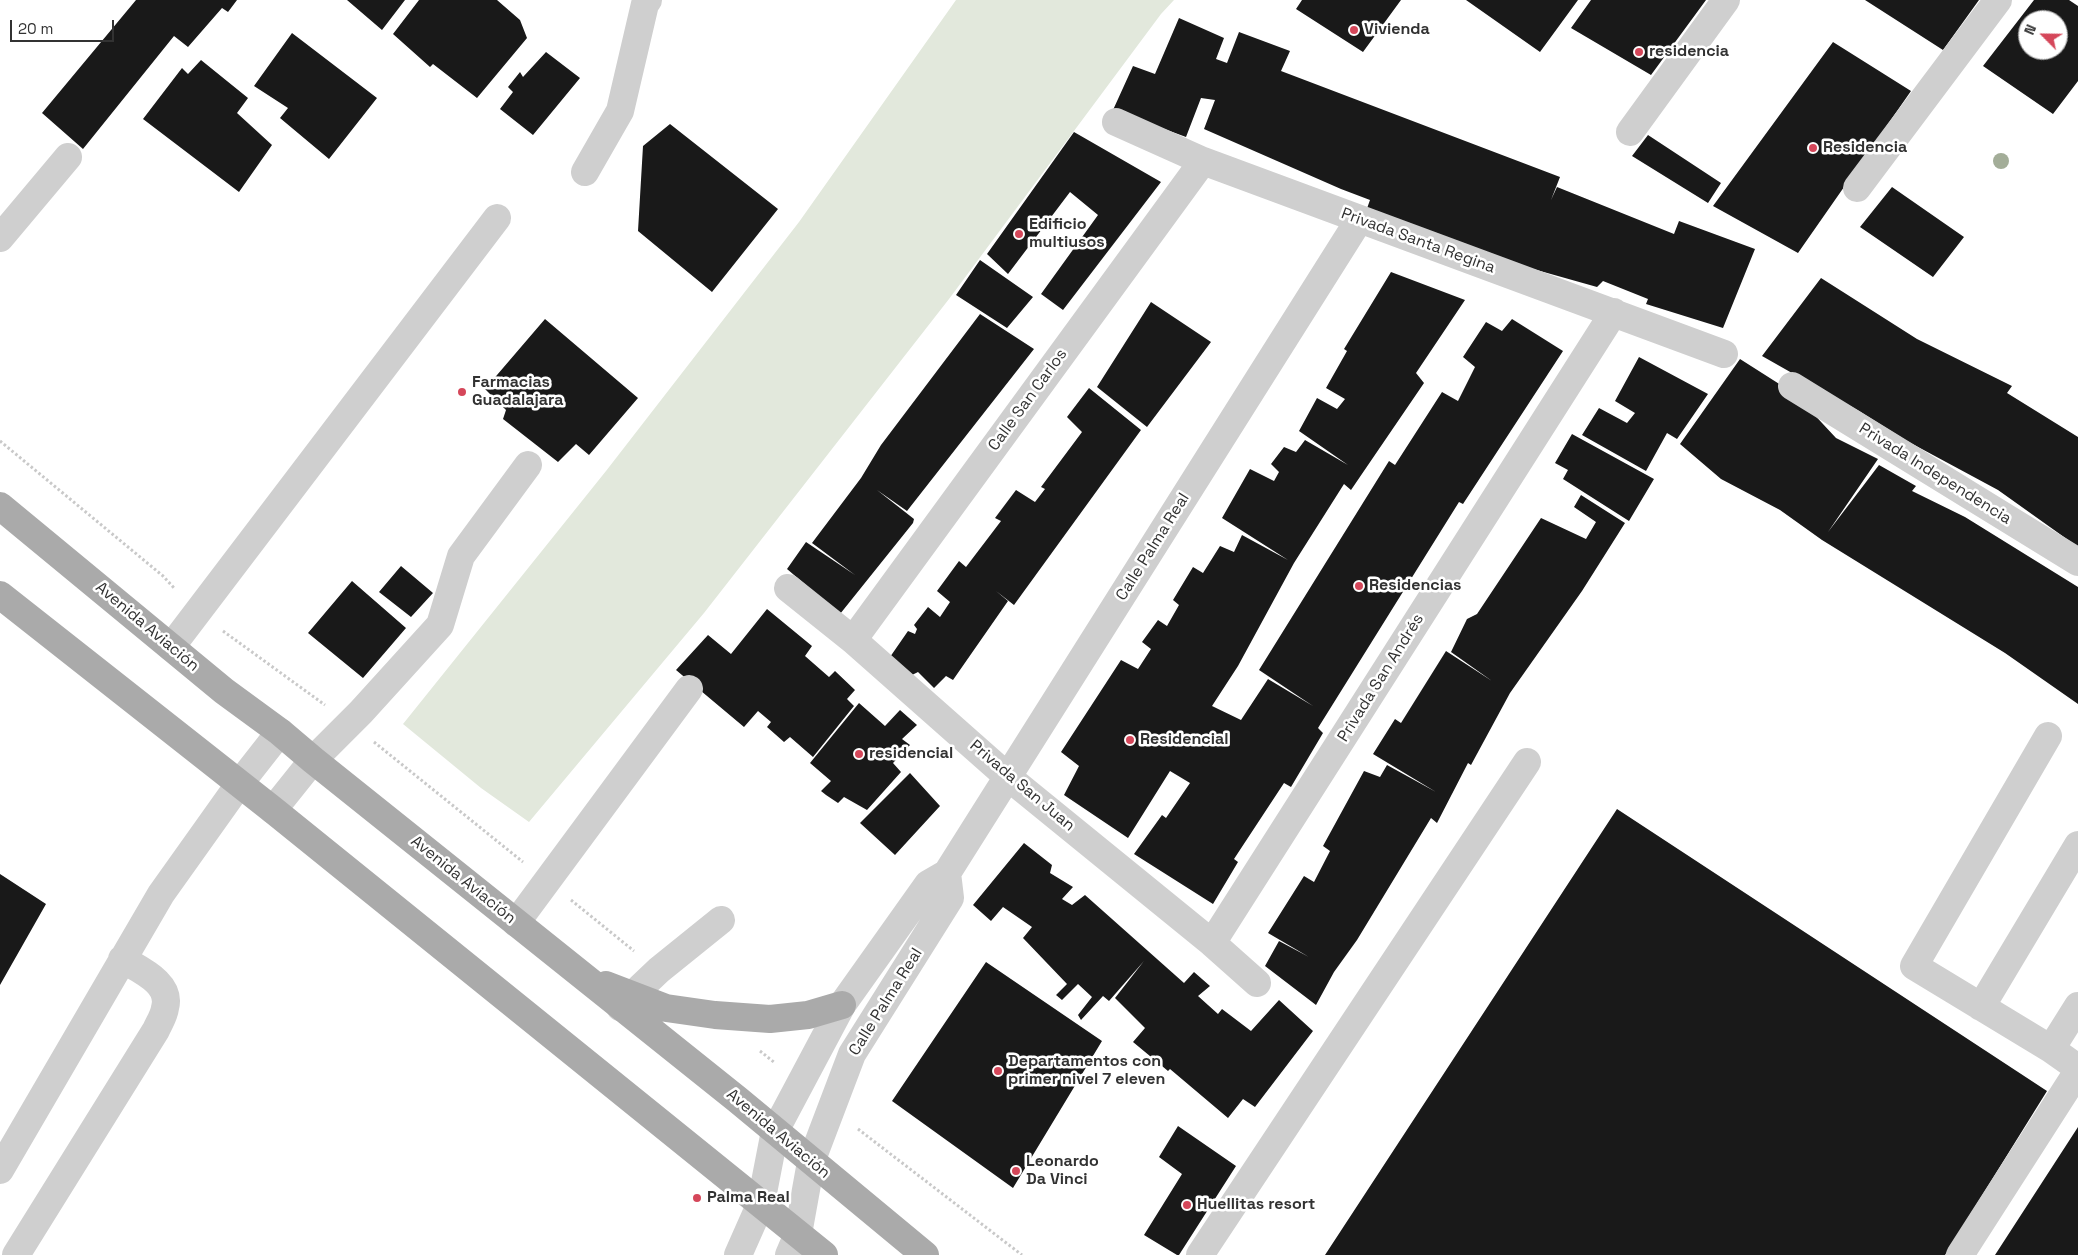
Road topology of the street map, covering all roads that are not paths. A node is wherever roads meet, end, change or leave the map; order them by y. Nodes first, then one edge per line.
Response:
1 (1726, 0) edge
2 (1998, 0) edge
3 (644, 1) edge
4 (1116, 122) dead end
5 (1630, 132) dead end
6 (68, 157) dead end
7 (1203, 161) junction
8 (585, 172) dead end
9 (1857, 188) dead end
10 (497, 218) dead end
11 (1360, 220) junction
12 (0, 238) edge
13 (1614, 312) junction
14 (1724, 354) dead end
15 (1792, 386) dead end
16 (528, 465) dead end
17 (0, 506) edge
18 (2078, 562) edge
19 (788, 588) dead end
20 (0, 594) edge
21 (853, 640) junction
22 (171, 646) junction
23 (689, 689) dead end
24 (280, 732) junction
25 (2048, 736) dead end
26 (313, 760) junction
27 (1527, 762) dead end
28 (1008, 777) junction
29 (240, 783) junction
30 (273, 810) junction
31 (2078, 845) edge
32 (947, 873) junction
33 (721, 920) dead end
34 (516, 923) junction
35 (1212, 943) junction
36 (122, 959) junction
37 (1257, 983) dead end
38 (626, 1001) junction
39 (842, 1005) junction
40 (2078, 1006) edge
41 (1980, 1007) junction
42 (871, 1024) junction
43 (2051, 1049) junction
44 (2078, 1070) edge
45 (775, 1130) junction
46 (811, 1162) junction
47 (0, 1170) edge
48 (760, 1203) junction
49 (794, 1244) edge
50 (16, 1255) edge
51 (738, 1255) edge
52 (824, 1255) edge
53 (925, 1255) edge
54 (1200, 1255) edge
55 (1960, 1255) edge

1 - 5 street
2 - 9 street
3 - 8 street
4 - 7 street, Privada Santa Regina
6 - 12 street
7 - 11 street, Privada Santa Regina
7 - 21 street, Calle San Carlos
10 - 22 street
11 - 13 street, Privada Santa Regina
11 - 28 street, Calle Palma Real
13 - 14 street, Privada Santa Regina
13 - 35 street, Privada San Andrés
15 - 18 street, Privada Independencia
16 - 26 street
17 - 22 main road, Avenida Aviación
19 - 21 street, Privada San Juan
20 - 29 main road
21 - 28 street, Privada San Juan
22 - 24 main road, Avenida Aviación
23 - 34 street
24 - 26 main road, Avenida Aviación
24 - 29 street
25 - 41 street
26 - 30 street
26 - 34 main road, Avenida Aviación
27 - 54 street
28 - 32 street, Calle Palma Real
28 - 35 street, Privada San Juan
29 - 30 main road
29 - 36 street
30 - 48 main road
31 - 41 street
32 - 39 street, Calle Palma Real
32 - 42 street, Calle Palma Real
33 - 38 street
34 - 38 main road, Avenida Aviación
35 - 37 street, Privada San Juan
36 - 47 street
36 - 50 street
38 - 39 main road
38 - 45 main road, Avenida Aviación
39 - 42 street
39 - 45 street, Calle Palma Real
40 - 43 street
41 - 43 street
42 - 46 street, Calle Palma Real
43 - 44 street
44 - 55 street
45 - 46 main road, Avenida Aviación
45 - 48 street, Calle Palma Real
46 - 49 street, Calle Palma Real
46 - 53 main road, Avenida Aviación
48 - 49 main road
48 - 51 street, Calle Palma Real
49 - 52 main road

